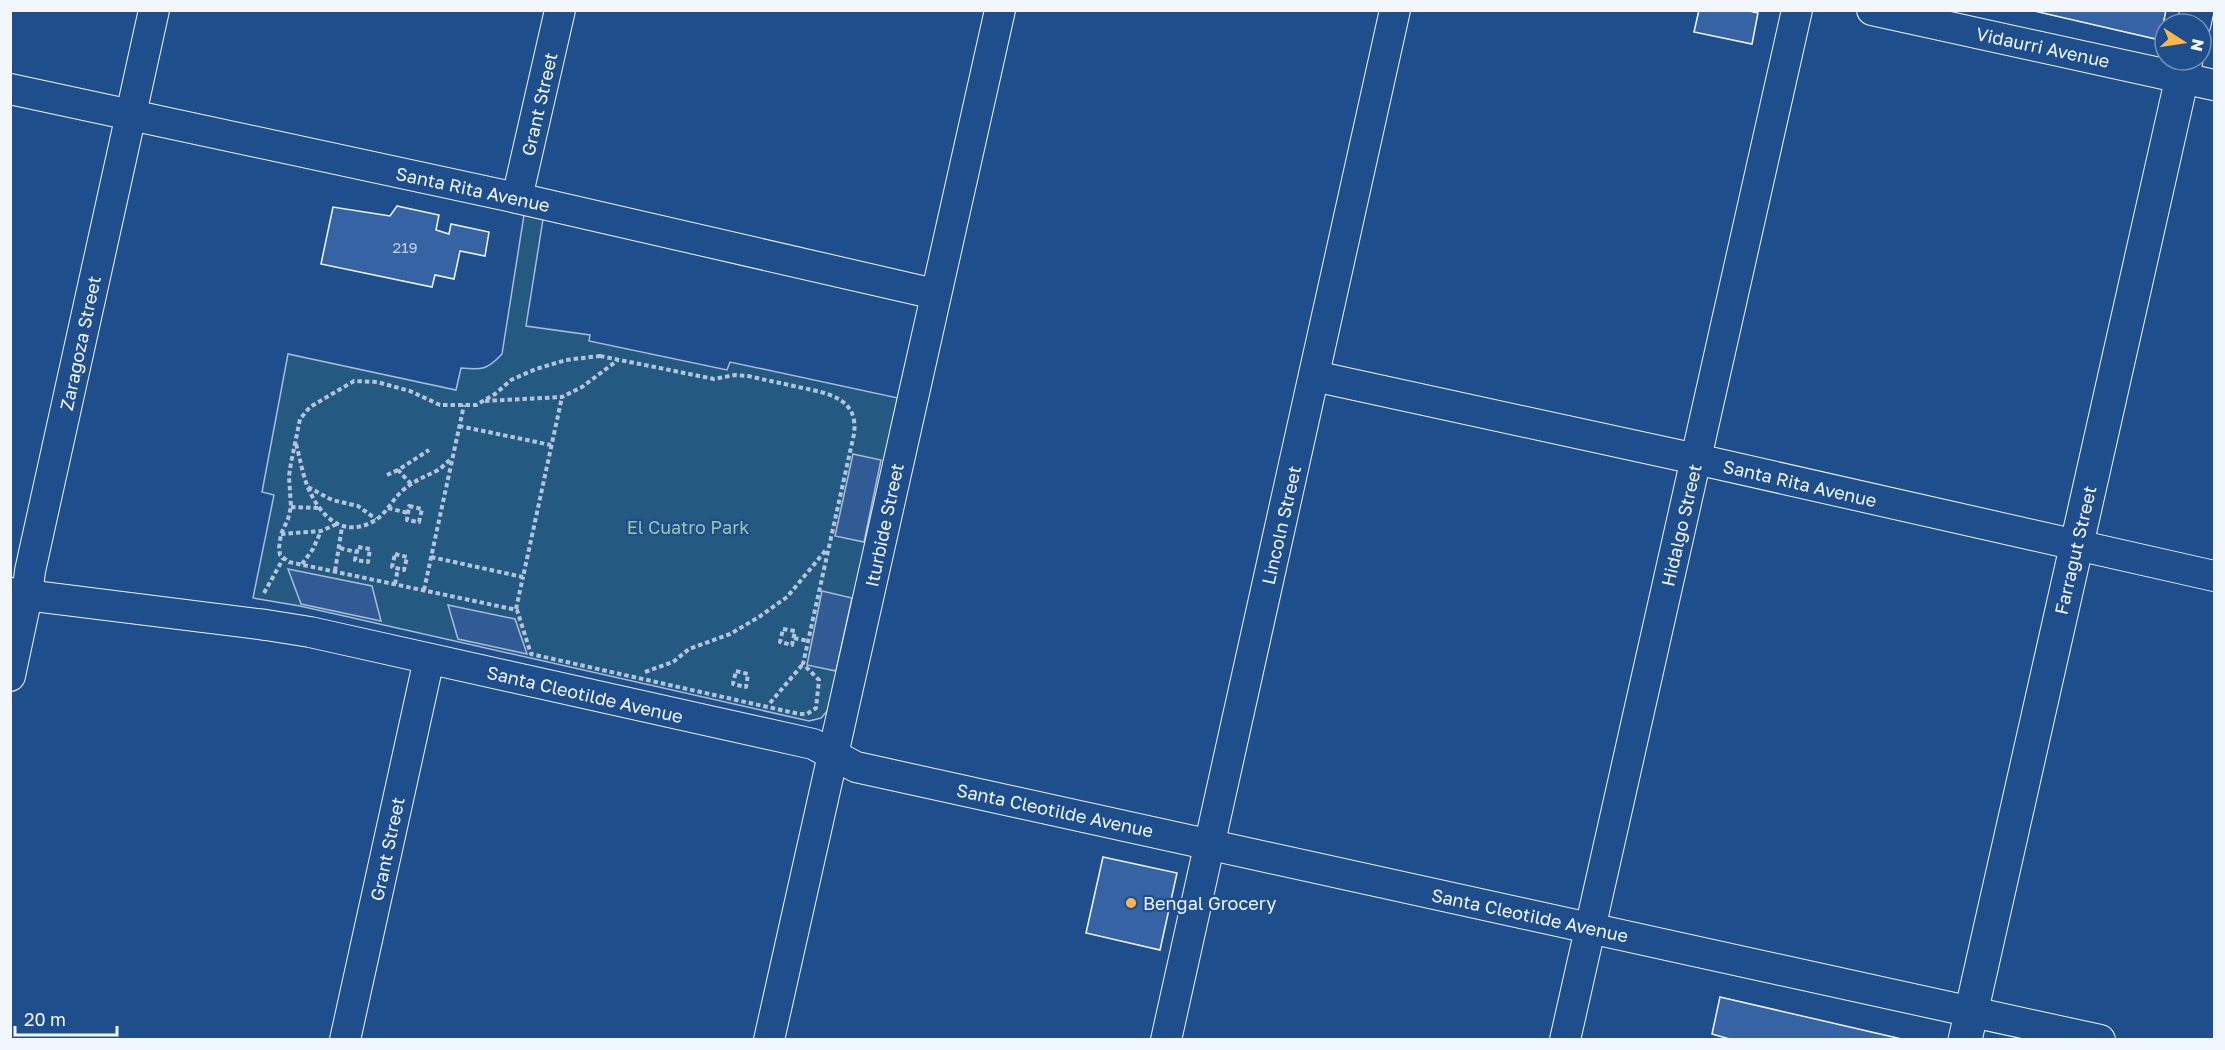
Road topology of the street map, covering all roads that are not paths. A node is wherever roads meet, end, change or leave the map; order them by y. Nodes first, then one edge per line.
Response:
1 (154, 10) edge
2 (560, 10) edge
3 (1000, 10) edge
4 (1395, 10) edge
5 (1797, 10) edge
6 (1872, 10) edge
7 (2153, 63) edge
8 (2183, 72) edge
9 (2190, 72) edge
10 (2214, 85) edge
11 (10, 88) edge
12 (130, 114) junction
13 (517, 198) junction
14 (935, 294) junction
15 (1314, 376) junction
16 (1696, 459) junction
17 (2076, 545) junction
18 (2214, 576) edge
19 (19, 595) edge
20 (429, 659) junction
21 (10, 676) edge
22 (834, 755) junction
23 (1209, 844) junction
24 (1590, 927) junction
25 (1969, 1025) edge
26 (345, 1040) edge
27 (769, 1040) edge
28 (1166, 1040) edge
29 (1565, 1040) edge
30 (2100, 1040) edge

1 - 12 street, Zaragoza Street
2 - 13 street, Grant Street
3 - 14 street, Iturbide Street
4 - 15 street, Lincoln Street
5 - 16 street, Hidalgo Street
6 - 7 street, Vidaurri Avenue
8 - 17 street, Farragut Street
9 - 10 street, Vidaurri Avenue
11 - 12 street, Santa Rita Avenue
12 - 13 street, Santa Rita Avenue
12 - 19 street, Zaragoza Street
13 - 14 street, Santa Rita Avenue
14 - 22 street, Iturbide Street
15 - 16 street, Santa Rita Avenue
15 - 23 street, Lincoln Street
16 - 17 street, Santa Rita Avenue
16 - 24 street, Hidalgo Street
17 - 18 street, Santa Rita Avenue
17 - 25 street, Farragut Street
19 - 20 street, Santa Cleotilde Avenue
19 - 21 street, Zaragoza Street
20 - 22 street, Santa Cleotilde Avenue
20 - 26 street, Grant Street
22 - 23 street, Santa Cleotilde Avenue
22 - 27 street, Iturbide Street
23 - 24 street, Santa Cleotilde Avenue
23 - 28 street, Lincoln Street
24 - 25 street, Santa Cleotilde Avenue
24 - 29 street, Hidalgo Street
25 - 30 street, Santa Cleotilde Avenue

